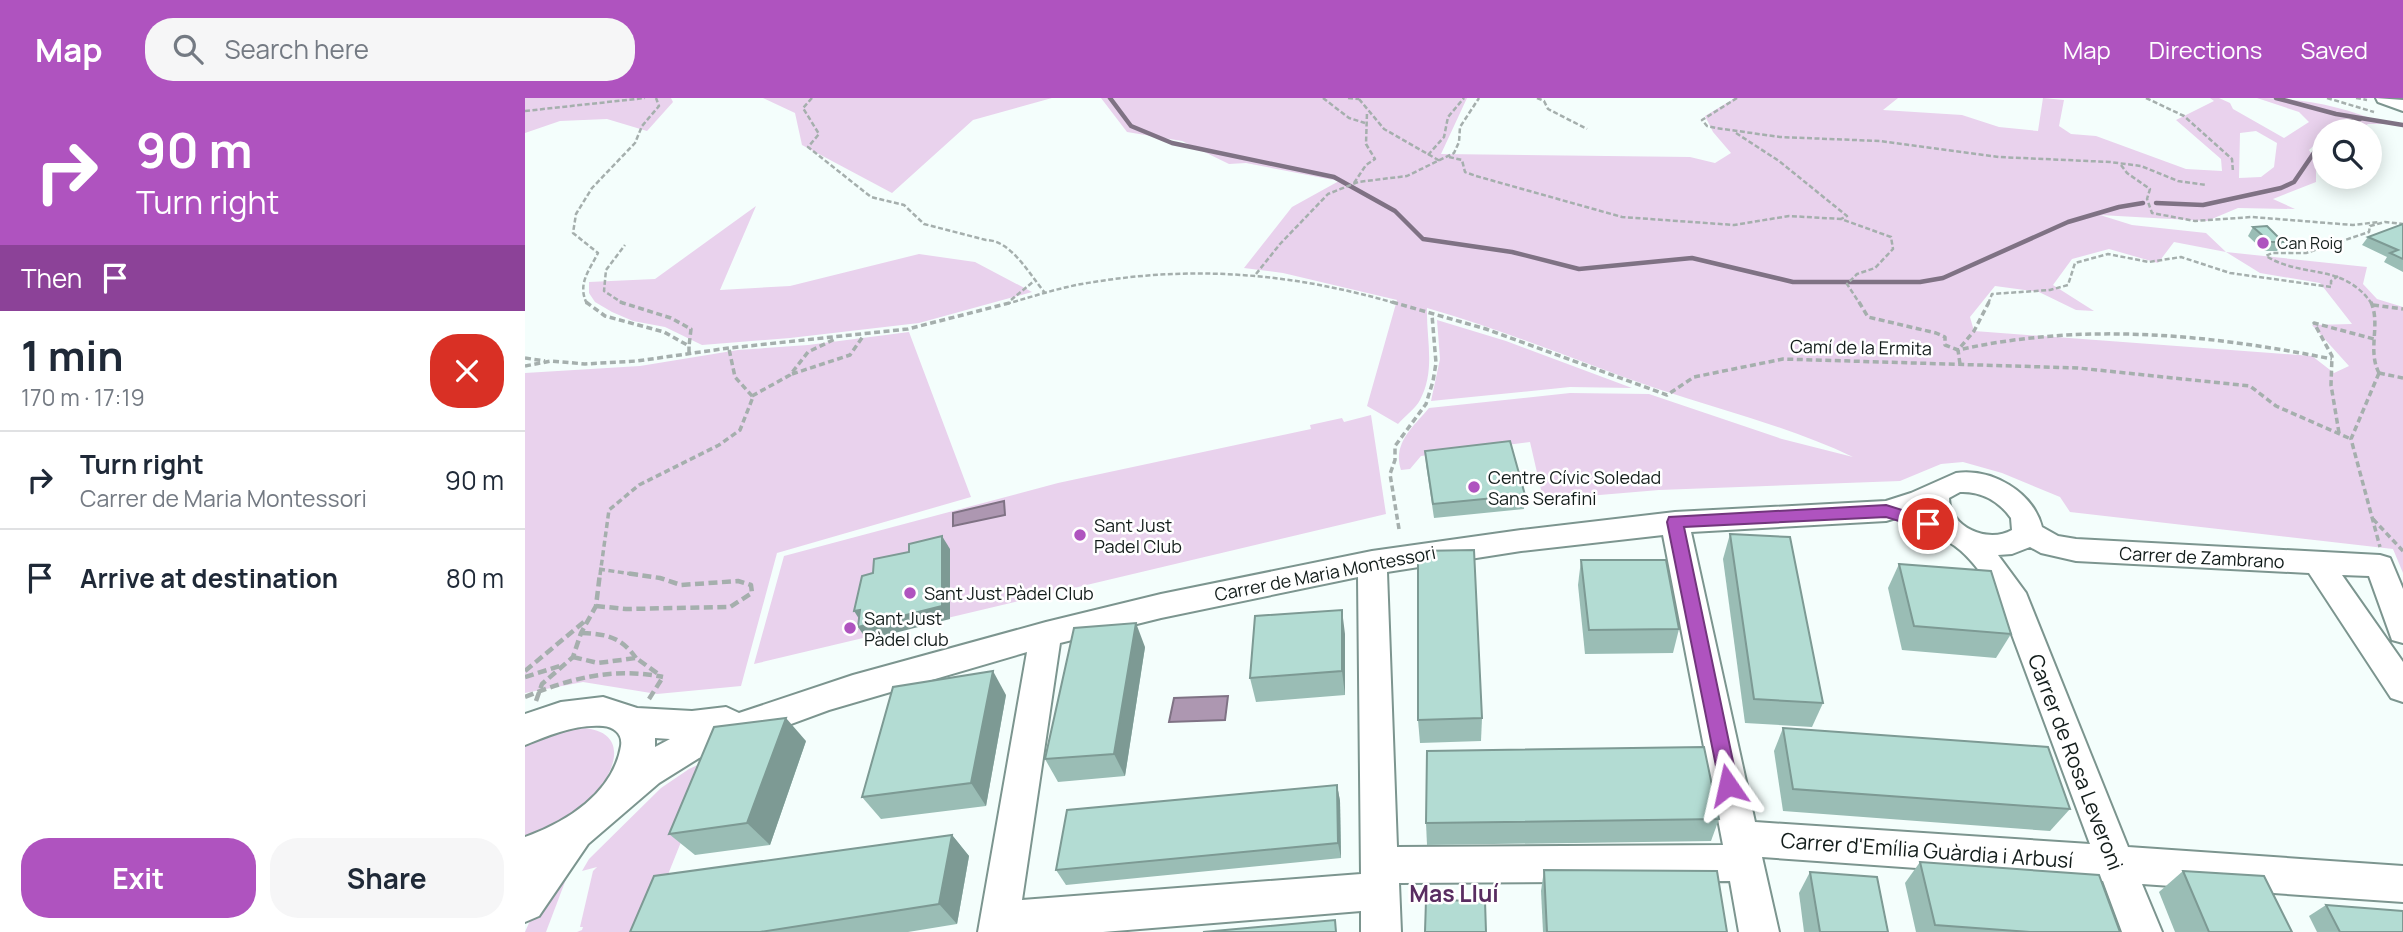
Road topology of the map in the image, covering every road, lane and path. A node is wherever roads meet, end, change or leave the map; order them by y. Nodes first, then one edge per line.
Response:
1 (645, 98) edge
2 (656, 98) edge
3 (812, 98) edge
4 (1323, 98) edge
5 (1348, 98) edge
6 (1359, 98) edge
7 (1464, 98) edge
8 (1479, 98) edge
9 (1537, 98) edge
10 (1737, 98) edge
11 (2146, 98) edge
12 (2327, 98) edge
13 (2381, 105) edge
14 (2403, 106) edge
15 (525, 111) edge
16 (1367, 112) junction
17 (1365, 123) junction
18 (1587, 129) dead end
19 (1735, 132) junction
20 (1429, 155) junction
21 (1449, 157) junction
22 (1440, 161) junction
23 (2122, 165) junction
24 (2233, 172) dead end
25 (1354, 183) junction
26 (2206, 185) dead end
27 (1841, 219) junction
28 (2385, 222) junction
29 (2403, 224) edge
30 (625, 245) dead end
31 (1256, 274) junction
32 (2338, 276) junction
33 (1088, 277) dead end
34 (1034, 281) junction
35 (1091, 282) junction
36 (1045, 293) junction
37 (1009, 301) junction
38 (2373, 305) junction
39 (2403, 309) edge
40 (1432, 315) junction
41 (864, 335) junction
42 (838, 338) junction
43 (2374, 339) junction
44 (688, 346) junction
45 (729, 348) junction
46 (1958, 349) junction
47 (689, 353) junction
48 (525, 358) edge
49 (2332, 359) junction
50 (551, 361) junction
51 (1960, 364) junction
52 (525, 366) edge
53 (2379, 373) junction
54 (790, 375) junction
55 (2403, 378) edge
56 (752, 396) junction
57 (2339, 433) junction
58 (2351, 439) junction
59 (1935, 494) junction
60 (1886, 511) junction
61 (2372, 518) junction
62 (1675, 522) junction
63 (1399, 529) dead end
64 (1957, 535) junction
65 (2020, 537) junction
66 (2392, 559) edge
67 (1372, 562) junction
68 (2318, 563) junction
69 (599, 569) junction
70 (2011, 593) junction
71 (596, 606) junction
72 (589, 618) junction
73 (2403, 631) edge
74 (581, 633) junction
75 (1046, 634) junction
76 (573, 657) junction
77 (636, 658) junction
78 (561, 666) junction
79 (525, 671) edge
80 (525, 677) edge
81 (2403, 688) edge
82 (531, 711) edge
83 (777, 713) junction
84 (630, 722) junction
85 (616, 797) junction
86 (582, 827) junction
87 (1742, 850) junction
88 (525, 855) edge
89 (2115, 862) junction
90 (1380, 878) junction
91 (2403, 884) edge
92 (525, 902) edge
93 (999, 927) edge
94 (1381, 932) edge
95 (1759, 932) edge
96 (2142, 932) edge

1 - 15 path
2 - 44 path
3 - 34 path
4 - 17 path
5 - 6 path
6 - 16 path
7 - 20 path
8 - 21 path
9 - 18 path
10 - 19 path
11 - 24 path
12 - 13 path
13 - 14 street
16 - 17 path
16 - 20 path
17 - 25 path
19 - 23 path
19 - 27 path
20 - 22 path
21 - 22 path
21 - 27 path
22 - 25 path
23 - 26 path
23 - 28 path
25 - 31 path
27 - 46 path
28 - 29 path
28 - 32 path
30 - 44 path
31 - 35 path, Camí de la Ermita
31 - 40 path, Camí de la Ermita
32 - 38 path
32 - 46 path
33 - 35 path
34 - 36 path
34 - 37 path
35 - 36 path, Camí de la Ermita
36 - 37 path, Camí de la Ermita
37 - 41 path, Camí de la Ermita
38 - 39 path
38 - 43 path
40 - 51 path, Camí de la Ermita
40 - 63 path
41 - 42 path, Camí de la Ermita
41 - 54 path
42 - 45 path, Camí de la Ermita
42 - 54 path
43 - 49 path
43 - 53 path
44 - 47 path
45 - 47 path, Camí de la Ermita
45 - 56 path
46 - 49 path
46 - 51 path
47 - 50 path, Camí de la Ermita
48 - 50 path
49 - 57 path
50 - 52 path
51 - 57 path, Camí de la Ermita
53 - 55 path
53 - 58 path
54 - 56 path
56 - 69 path
57 - 58 path, Camí de la Ermita
58 - 61 path
59 - 60 street, Carrer de Maria Montessori
59 - 64 street
59 - 65 street
60 - 62 street, Carrer de Maria Montessori
60 - 64 street, Carrer de Maria Montessori
61 - 66 path
61 - 66 path
62 - 67 street, Carrer de Maria Montessori
62 - 87 street
64 - 65 street
64 - 70 street, Carrer de Rosa Leveroni
65 - 68 street, Carrer de Zambrano
65 - 70 street, Carrer de Rosa Leveroni
66 - 68 street, Carrer de Zambrano
66 - 73 street
67 - 75 street, Carrer de Maria Montessori
67 - 90 street
68 - 81 street
69 - 71 path
69 - 71 path
70 - 89 street, Carrer de Rosa Leveroni
71 - 72 path
72 - 74 path
72 - 79 path
74 - 76 path
74 - 77 path
75 - 83 street, Carrer de Maria Montessori
75 - 93 street
76 - 77 path
76 - 78 path
77 - 82 path
78 - 80 path
78 - 82 path
82 - 84 street, Carrer de Maria Montessori
83 - 84 street, Carrer de Maria Montessori
83 - 85 street, Carrer de Maria Montessori
84 - 85 street
85 - 86 street, Carrer de Maria Montessori
86 - 88 street
86 - 92 street
87 - 89 street, Carrer d'Emília Guàrdia i Arbusí
87 - 90 street, Carrer d'Emília Guàrdia i Arbusí
87 - 95 street
89 - 91 street, Carrer d'Emília Guàrdia i Arbusí
89 - 96 street, Carrer de Rosa Leveroni
90 - 93 street, Carrer d'Emília Guàrdia i Arbusí
90 - 94 street

